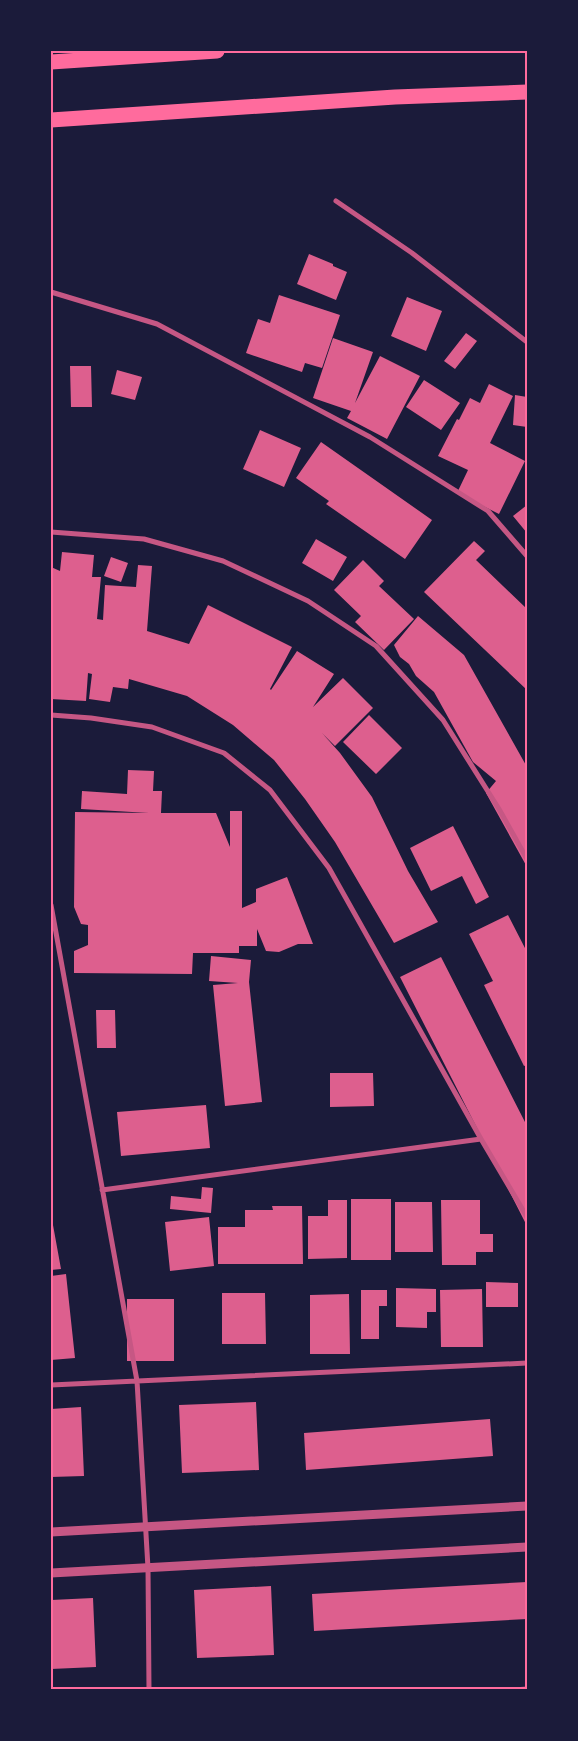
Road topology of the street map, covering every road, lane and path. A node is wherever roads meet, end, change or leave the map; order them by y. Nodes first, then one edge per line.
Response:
1 (217, 51) edge
2 (51, 62) edge
3 (527, 92) edge
4 (51, 120) edge
5 (336, 201) dead end
6 (51, 292) edge
7 (527, 342) edge
8 (51, 532) edge
9 (527, 556) edge
10 (51, 715) edge
11 (527, 859) edge
12 (51, 905) edge
13 (481, 1139) junction
14 (102, 1190) junction
15 (527, 1217) edge
16 (527, 1363) edge
17 (137, 1381) junction
18 (51, 1385) edge
19 (527, 1506) edge
20 (146, 1527) junction
21 (51, 1532) edge
22 (527, 1547) edge
23 (148, 1568) junction
24 (51, 1573) edge
25 (527, 1689) edge
26 (149, 1690) edge
27 (514, 1690) edge

1 - 2 highway
3 - 4 highway
5 - 7 street
6 - 9 street
8 - 11 street
10 - 13 street
12 - 14 street
13 - 14 street
13 - 15 street
14 - 17 street
16 - 17 street
17 - 18 street
17 - 20 street
19 - 20 street
20 - 21 street
20 - 23 street
22 - 23 street
23 - 24 street
23 - 26 street
25 - 27 street

